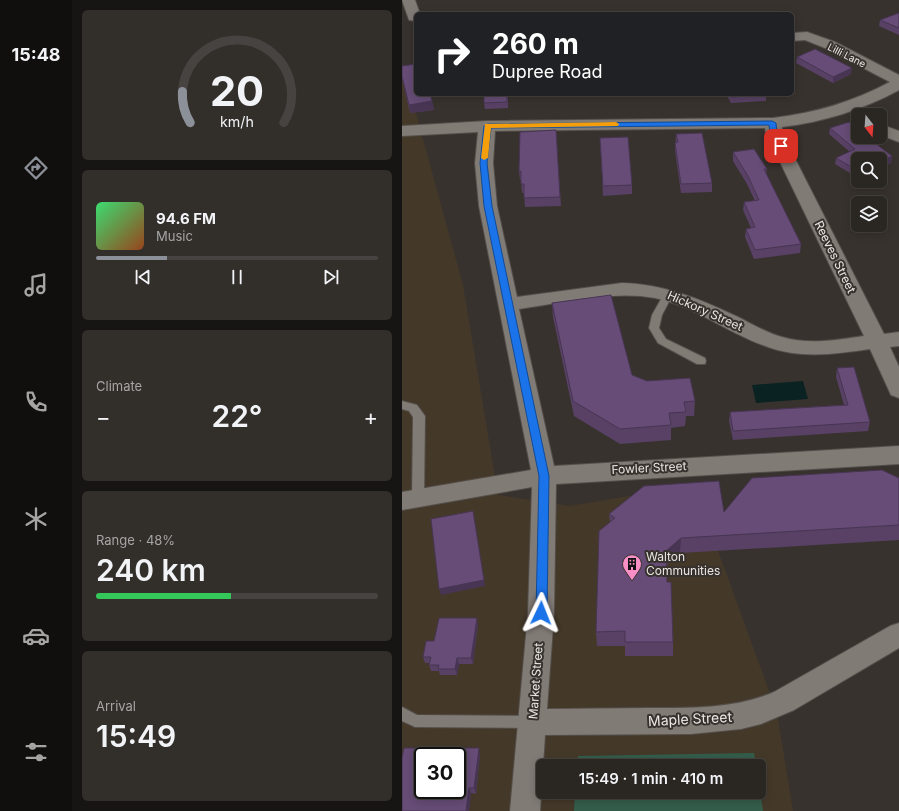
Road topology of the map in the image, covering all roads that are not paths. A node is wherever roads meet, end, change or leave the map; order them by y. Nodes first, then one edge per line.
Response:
1 (408, 0) edge
2 (414, 16) dead end
3 (794, 37) edge
4 (899, 83) edge
5 (861, 108) edge
6 (851, 112) edge
7 (772, 123) junction
8 (488, 126) junction
9 (402, 131) edge
10 (887, 132) edge
11 (899, 137) edge
12 (668, 294) junction
13 (509, 304) junction
14 (899, 339) edge
15 (877, 341) junction
16 (701, 361) dead end
17 (899, 390) edge
18 (402, 406) edge
19 (899, 455) edge
20 (544, 476) junction
21 (410, 500) edge
22 (899, 634) edge
23 (402, 713) edge
24 (533, 722) junction
25 (525, 811) edge

1 - 2 street
3 - 4 street, Lilli Lane
4 - 5 street
6 - 7 street
7 - 8 street
7 - 15 street, Reeves Street
8 - 9 street
8 - 13 street, Market Street
10 - 11 street
12 - 13 street, Hickory Street
12 - 15 street, Hickory Street
12 - 16 lane
13 - 20 street, Market Street
14 - 15 street, Hickory Street
15 - 17 street, Reeves Street
18 - 21 lane
19 - 20 street, Fowler Street
20 - 21 street, Fowler Street
20 - 24 street, Market Street
22 - 24 street, Maple Street
23 - 24 lane
24 - 25 street, Market Street

